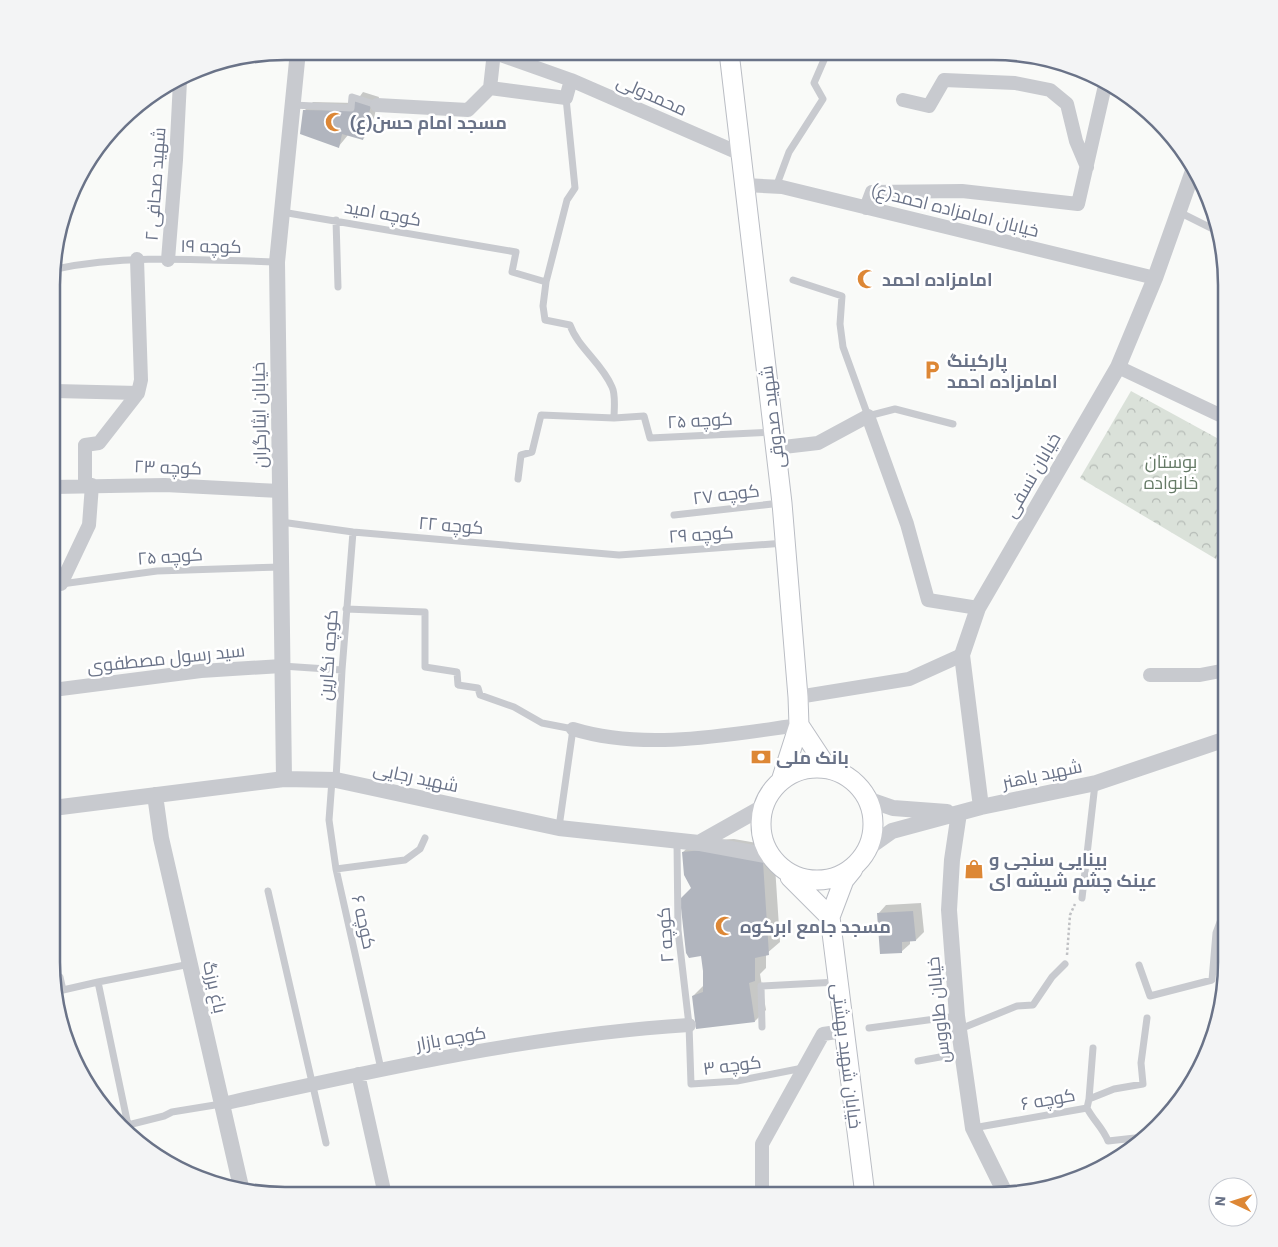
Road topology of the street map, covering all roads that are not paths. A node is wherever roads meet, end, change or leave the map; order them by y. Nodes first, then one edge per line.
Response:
1 (297, 60) edge
2 (492, 60) edge
3 (515, 60) edge
4 (730, 60) edge
5 (823, 60) edge
6 (571, 80) junction
7 (180, 86) edge
8 (490, 88) junction
9 (1104, 89) edge
10 (566, 98) junction
11 (903, 100) dead end
12 (377, 104) joint
13 (292, 105) junction
14 (741, 154) junction
15 (1087, 167) junction
16 (1191, 178) edge
17 (745, 185) junction
18 (776, 186) junction
19 (866, 208) junction
20 (281, 212) junction
21 (1178, 212) junction
22 (336, 220) junction
23 (1210, 228) edge
24 (137, 259) junction
25 (168, 260) junction
26 (277, 262) junction
27 (60, 268) edge
28 (1155, 278) junction
29 (792, 280) dead end
30 (546, 282) junction
31 (338, 287) dead end
32 (1118, 367) junction
33 (60, 391) edge
34 (138, 393) junction
35 (1218, 414) edge
36 (868, 416) junction
37 (614, 418) junction
38 (953, 424) dead end
39 (774, 440) junction
40 (518, 479) dead end
41 (88, 485) junction
42 (60, 487) edge
43 (280, 491) junction
44 (782, 503) junction
45 (674, 515) dead end
46 (280, 522) junction
47 (353, 532) junction
48 (785, 543) junction
49 (619, 555) joint
50 (281, 567) junction
51 (60, 580) edge
52 (60, 584) edge
53 (978, 608) junction
54 (346, 609) junction
55 (962, 655) junction
56 (282, 666) junction
57 (342, 670) junction
58 (1218, 672) edge
59 (1150, 675) dead end
60 (60, 689) edge
61 (798, 697) junction
62 (799, 725) junction
63 (573, 729) junction
64 (1218, 742) edge
65 (828, 769) junction
66 (284, 779) junction
67 (334, 780) junction
68 (781, 781) junction
69 (1096, 783) junction
70 (156, 795) junction
71 (867, 799) junction
72 (60, 807) edge
73 (763, 807) junction
74 (981, 808) junction
75 (959, 813) junction
76 (559, 828) junction
77 (425, 838) dead end
78 (677, 842) junction
79 (699, 843) junction
80 (863, 855) junction
81 (776, 862) junction
82 (336, 869) junction
83 (268, 891) dead end
84 (1082, 898) road end
85 (830, 917) junction
86 (1218, 928) edge
87 (190, 964) junction
88 (1065, 964) road end
89 (1139, 965) dead end
90 (60, 978) edge
91 (98, 982) junction
92 (838, 982) junction
93 (1147, 1018) dead end
94 (958, 1023) junction
95 (689, 1025) junction
96 (762, 1027) dead end
97 (869, 1028) dead end
98 (844, 1031) junction
99 (1093, 1048) dead end
100 (962, 1053) junction
101 (918, 1061) dead end
102 (804, 1068) junction
103 (381, 1069) junction
104 (358, 1074) junction
105 (312, 1084) junction
106 (1090, 1099) junction
107 (222, 1104) junction
108 (1087, 1108) junction
109 (127, 1122) edge
110 (130, 1125) edge
111 (973, 1128) junction
112 (1129, 1141) edge
113 (326, 1143) dead end
114 (240, 1183) edge
115 (383, 1187) edge
116 (762, 1187) edge
117 (864, 1187) edge
118 (1002, 1187) edge

1 - 13 street, خیابان ایثارگران
2 - 8 street
3 - 6 street, محمدولی
4 - 14 main road, شهید صدوقی
5 - 18 lane
6 - 10 street
6 - 14 street, محمدولی
7 - 25 street, شهید صحافی ۲
8 - 10 street
8 - 12 street
9 - 15 street
10 - 30 lane
11 - 15 street
12 - 13 lane
13 - 20 street, خیابان ایثارگران
14 - 17 main road, شهید صدوقی
15 - 19 street
16 - 21 street, خیابان نسفی
17 - 18 street, خیابان امامزاده احمد(ع)
17 - 39 main road, شهید صدوقی
18 - 19 street, خیابان امامزاده احمد(ع)
19 - 28 street, خیابان امامزاده احمد(ع)
20 - 22 lane, کوچه امید
20 - 26 street, خیابان ایثارگران
21 - 23 lane
21 - 28 street, خیابان نسفی
22 - 30 lane, کوچه امید
22 - 31 lane
24 - 25 lane, کوچه ۱۹
24 - 27 lane, کوچه ۱۹
24 - 34 street
25 - 26 lane, کوچه ۱۹
26 - 43 street, خیابان ایثارگران
28 - 32 street, خیابان نسفی
29 - 36 lane
30 - 37 lane
32 - 35 street
32 - 53 street, خیابان نسفی
33 - 34 street
34 - 41 street
36 - 38 lane
36 - 39 street
36 - 53 street
37 - 39 lane, کوچه ۲۵
37 - 40 lane
39 - 44 main road, شهید صدوقی
41 - 42 street, کوچه ۲۳
41 - 43 street, کوچه ۲۳
41 - 51 street
43 - 46 street, خیابان ایثارگران
44 - 45 lane, کوچه ۲۷
44 - 48 main road, شهید صدوقی
46 - 47 lane, کوچه ۲۲
46 - 50 street, خیابان ایثارگران
47 - 49 lane, کوچه ۲۲
47 - 54 lane, کوچه نگارین
48 - 49 lane, کوچه ۲۹
48 - 61 main road, شهید صدوقی
50 - 52 lane, کوچه ۲۵
50 - 56 street, خیابان ایثارگران
53 - 55 street, خیابان نسفی
54 - 57 lane, کوچه نگارین
54 - 63 lane
55 - 61 street
55 - 74 street, خیابان نسفی
56 - 57 lane
56 - 60 street, سید رسول مصطفوی
56 - 66 street, خیابان ایثارگران
57 - 67 lane, کوچه نگارین
58 - 59 street
61 - 62 main road, شهید صدوقی
62 - 63 street
62 - 65 main road
62 - 68 main road, شهید صدوقی
63 - 76 lane
64 - 69 street, شهید باهنر
65 - 68 main road
65 - 71 main road
66 - 67 street, شهید رجایی
66 - 70 street, شهید رجایی
67 - 76 street, شهید رجایی
67 - 82 lane, کوچه ۶
68 - 73 main road
69 - 74 street, شهید باهنر
69 - 84 lane
70 - 72 street, شهید رجایی
70 - 87 street, باغ برزگ
71 - 75 street
71 - 80 main road
73 - 79 street
73 - 81 main road
74 - 75 street, شهید باهنر
75 - 80 street, شهید باهنر
75 - 94 street, خیابان طاووس
76 - 78 street, شهید رجایی
77 - 82 lane
78 - 79 street, شهید رجایی
78 - 95 lane, کوچه ۲
79 - 81 street, شهید رجایی
80 - 81 main road
80 - 85 main road
81 - 85 main road
82 - 103 lane, کوچه ۶
83 - 105 lane
85 - 92 main road, خیابان شهید بهشتی
86 - 89 lane
87 - 91 lane
87 - 107 street, باغ برزگ
88 - 94 lane
90 - 91 lane
91 - 109 lane
92 - 96 lane
92 - 98 main road, خیابان شهید بهشتی
93 - 106 lane, کوچه ۶
94 - 97 lane
94 - 100 street, خیابان طاووس
95 - 102 lane, کوچه ۳
95 - 103 street, کوچه بازار
98 - 102 street
98 - 117 main road, خیابان شهید بهشتی
99 - 106 lane
100 - 101 lane
100 - 111 street, خیابان طاووس
102 - 116 street
103 - 104 street, کوچه بازار
104 - 105 street, کوچه بازار
104 - 115 street
105 - 107 street, کوچه بازار
105 - 113 lane
106 - 108 lane, کوچه ۶
107 - 110 lane
107 - 114 street, باغ برزگ
108 - 111 lane, کوچه ۶
108 - 112 lane
111 - 118 street, خیابان طاووس

